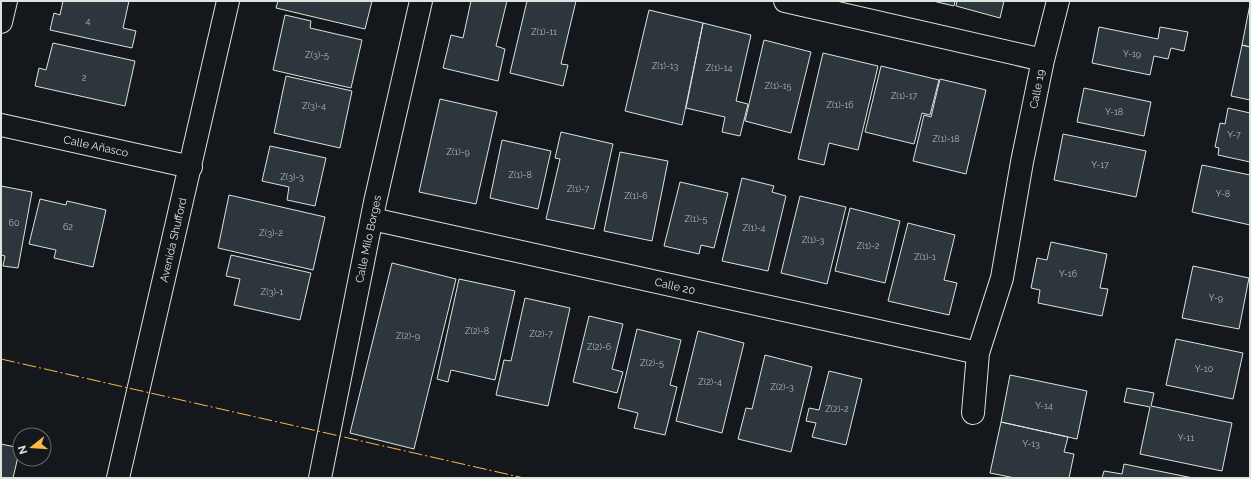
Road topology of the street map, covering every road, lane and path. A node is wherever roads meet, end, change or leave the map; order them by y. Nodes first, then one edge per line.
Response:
1 (6, 1) edge
2 (228, 1) edge
3 (421, 1) edge
4 (785, 1) edge
5 (1058, 1) edge
6 (1, 22) edge
7 (1043, 60) junction
8 (1, 125) edge
9 (190, 167) junction
10 (372, 219) junction
11 (978, 353) junction
12 (973, 413) dead end
13 (118, 478) edge
14 (320, 478) edge

1 - 6 street
2 - 9 street, Avenida Shufford
3 - 10 street, Calle Milo Borges
4 - 7 street, Calle 19
5 - 7 street
7 - 11 street, Calle 19
8 - 9 street, Calle Añasco
9 - 13 street, Avenida Shufford
10 - 11 street, Calle 20
10 - 14 street, Calle Milo Borges
11 - 12 street, Calle 19

